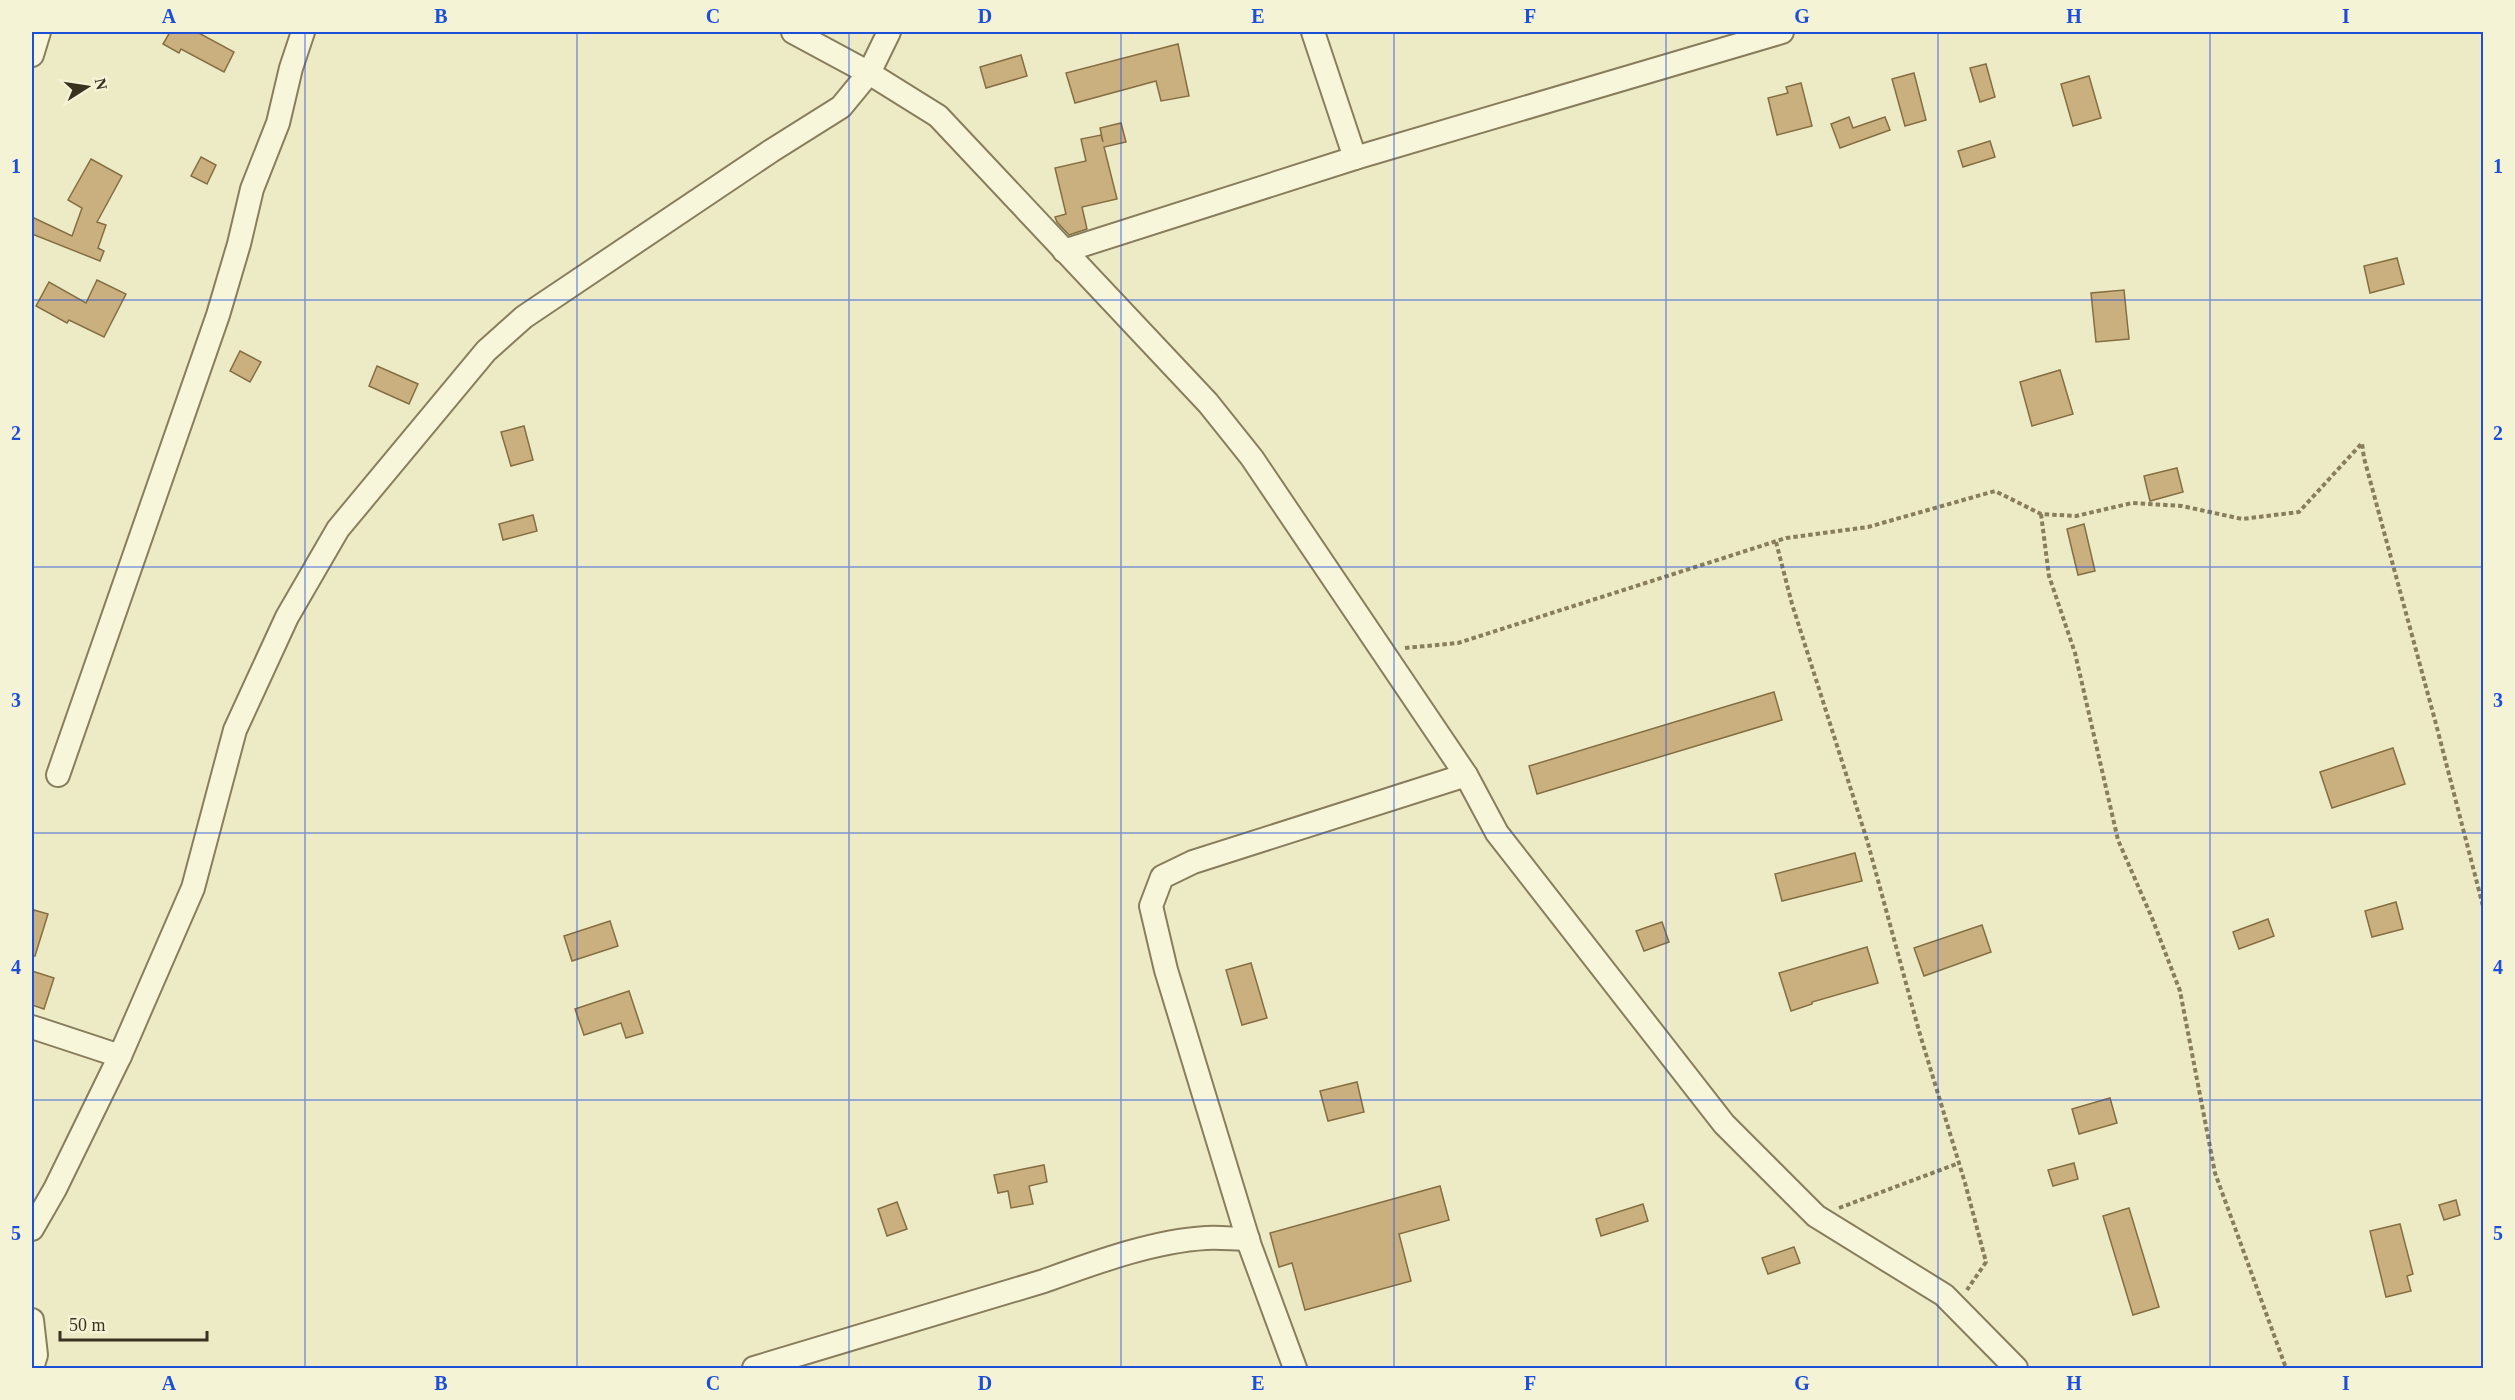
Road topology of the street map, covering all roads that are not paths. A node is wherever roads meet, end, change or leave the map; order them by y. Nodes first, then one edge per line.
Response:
1 (39, 32) edge
2 (303, 32) edge
3 (793, 32) edge
4 (889, 32) edge
5 (1313, 32) edge
6 (1782, 32) edge
7 (32, 55) edge
8 (869, 73) junction
9 (1355, 159) junction
10 (1064, 251) junction
11 (58, 775) dead end
12 (1466, 775) junction
13 (32, 1028) edge
14 (120, 1056) junction
15 (32, 1229) edge
16 (1248, 1239) junction
17 (32, 1320) edge
18 (32, 1368) edge
19 (754, 1368) edge
20 (1295, 1368) edge
21 (2016, 1368) edge

1 - 7 street
2 - 11 street
3 - 8 street
4 - 8 street
5 - 9 street
6 - 9 street
8 - 10 street
8 - 14 street
9 - 10 street
10 - 12 street
12 - 16 street
12 - 21 street
13 - 14 street
14 - 15 street
16 - 19 street
16 - 20 street
17 - 18 street

